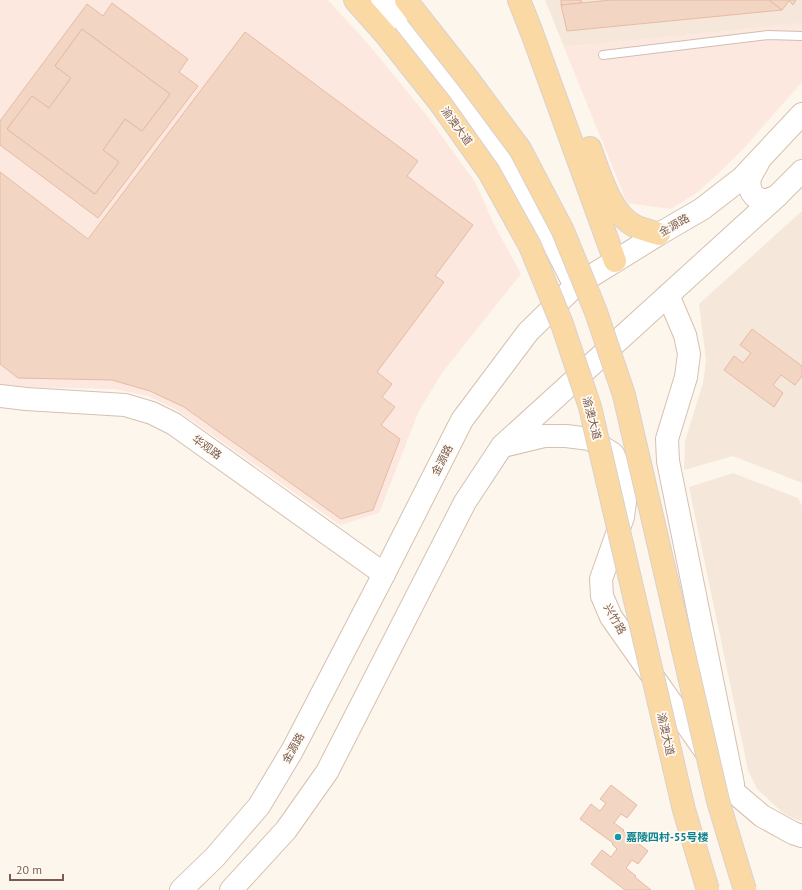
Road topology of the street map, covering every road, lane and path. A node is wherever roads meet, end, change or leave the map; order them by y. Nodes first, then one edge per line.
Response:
1 (355, 0) edge
2 (382, 0) edge
3 (406, 0) edge
4 (519, 0) edge
5 (532, 0) edge
6 (537, 30) junction
7 (802, 36) edge
8 (603, 55) dead end
9 (802, 114) edge
10 (763, 155) junction
11 (802, 171) edge
12 (777, 196) junction
13 (659, 234) junction
14 (615, 261) junction
15 (575, 286) junction
16 (668, 296) junction
17 (0, 396) edge
18 (502, 446) junction
19 (384, 574) junction
20 (735, 793) junction
21 (802, 836) edge
22 (181, 890) edge
23 (231, 890) edge
24 (708, 890) edge
25 (745, 890) edge

1 - 24 main road, 渝澳大道, bridge
2 - 15 main road
3 - 25 main road, bridge
4 - 6 main road
5 - 6 main road
6 - 13 main road
6 - 14 main road
7 - 8 lane
9 - 10 main road, 金源路
10 - 12 main road
10 - 13 main road, 金源路
11 - 12 main road
12 - 16 main road
13 - 14 main road, 金源路
14 - 15 main road, 金源路
15 - 19 main road, 金源路
16 - 18 main road
16 - 20 main road
17 - 19 main road, 华观路
18 - 20 main road, 兴竹路
18 - 23 main road
19 - 22 main road, 金源路
20 - 21 main road, 兴竹路

